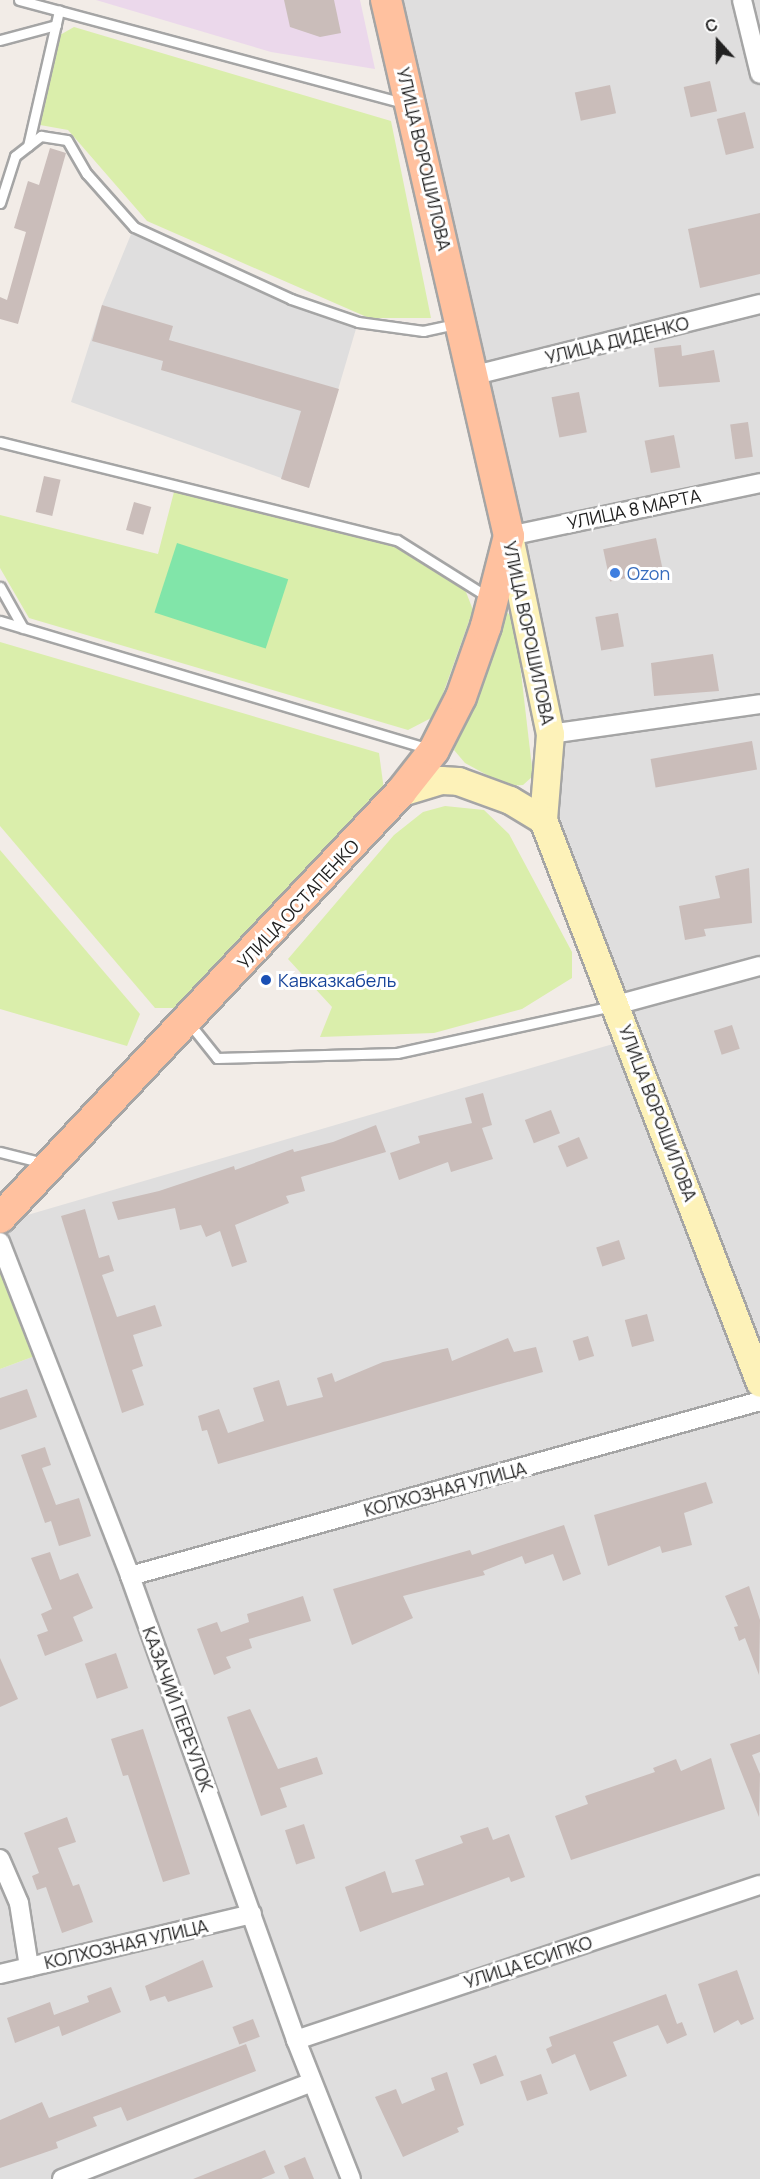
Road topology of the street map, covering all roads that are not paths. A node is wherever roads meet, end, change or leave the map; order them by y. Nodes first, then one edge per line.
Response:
1 (19, 0) edge
2 (386, 0) edge
3 (742, 0) edge
4 (59, 11) junction
5 (56, 25) junction
6 (0, 40) edge
7 (760, 74) edge
8 (411, 105) junction
9 (28, 146) junction
10 (0, 203) edge
11 (760, 304) edge
12 (463, 324) junction
13 (475, 375) junction
14 (0, 442) edge
15 (760, 483) edge
16 (509, 536) junction
17 (0, 587) edge
18 (493, 600) junction
19 (0, 621) edge
20 (22, 628) junction
21 (760, 704) edge
22 (550, 734) junction
23 (434, 750) junction
24 (401, 792) junction
25 (543, 820) junction
26 (760, 966) edge
27 (616, 1005) junction
28 (188, 1021) junction
29 (0, 1152) edge
30 (51, 1166) junction
31 (0, 1218) edge
32 (0, 1242) edge
33 (760, 1383) edge
34 (760, 1401) edge
35 (130, 1576) junction
36 (0, 1859) edge
37 (760, 1885) edge
38 (252, 1914) junction
39 (29, 1967) junction
40 (0, 1974) edge
41 (296, 2040) junction
42 (312, 2082) junction
43 (62, 2179) edge
44 (351, 2179) edge

1 - 4 lane
2 - 8 main road, УЛИЦА ВОРОШИЛОВА
3 - 7 street
4 - 5 lane
4 - 8 lane
5 - 6 lane
5 - 9 lane
8 - 12 main road, УЛИЦА ВОРОШИЛОВА
9 - 10 lane
9 - 12 lane
11 - 13 street, УЛИЦА ДИДЕНКО
12 - 13 main road, УЛИЦА ВОРОШИЛОВА
13 - 16 main road, УЛИЦА ВОРОШИЛОВА
14 - 18 lane
15 - 16 street, УЛИЦА 8 МАРТА
16 - 18 main road, УЛИЦА ОСТАПЕНКО
16 - 22 main road, УЛИЦА ВОРОШИЛОВА
17 - 20 lane
18 - 23 main road, УЛИЦА ОСТАПЕНКО
19 - 20 lane
20 - 23 lane
21 - 22 street
22 - 25 main road, УЛИЦА ВОРОШИЛОВА
23 - 24 main road, УЛИЦА ОСТАПЕНКО
24 - 25 main road
24 - 28 main road, УЛИЦА ОСТАПЕНКО
25 - 27 main road, УЛИЦА ВОРОШИЛОВА
26 - 27 street
27 - 28 lane
27 - 33 main road, УЛИЦА ВОРОШИЛОВА
28 - 30 main road, УЛИЦА ОСТАПЕНКО
29 - 30 lane
30 - 31 main road, УЛИЦА ОСТАПЕНКО
32 - 35 street, КАЗАЧИЙ ПЕРЕУЛОК
34 - 35 street, КОЛХОЗНАЯ УЛИЦА
35 - 38 street, КАЗАЧИЙ ПЕРЕУЛОК
36 - 39 street
37 - 41 street, УЛИЦА ЕСИПКО
38 - 39 street, КОЛХОЗНАЯ УЛИЦА
38 - 41 street, КАЗАЧИЙ ПЕРЕУЛОК
39 - 40 street, КОЛХОЗНАЯ УЛИЦА
41 - 42 street, КАЗАЧИЙ ПЕРЕУЛОК
42 - 43 street
42 - 44 street, КАЗАЧИЙ ПЕРЕУЛОК

